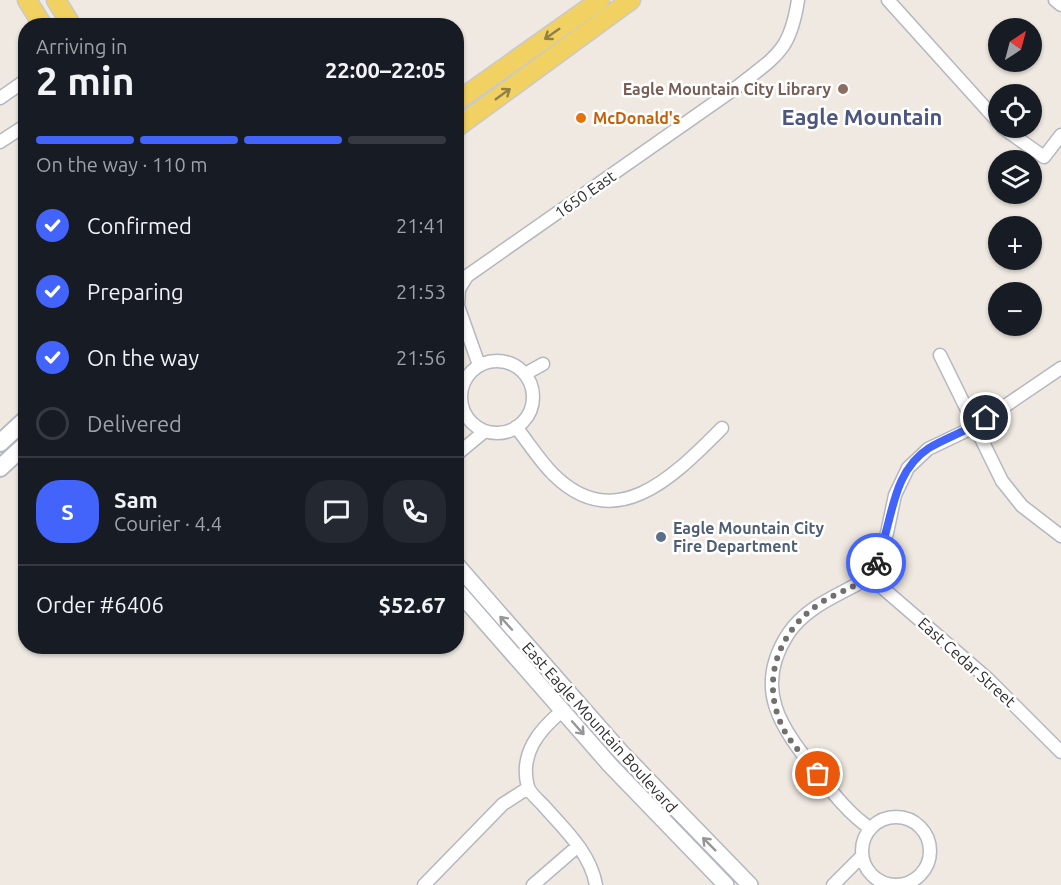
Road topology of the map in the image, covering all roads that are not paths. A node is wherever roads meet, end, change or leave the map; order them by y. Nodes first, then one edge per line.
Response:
1 (27, 0) edge
2 (56, 0) edge
3 (600, 0) edge
4 (631, 0) edge
5 (798, 0) edge
6 (888, 0) edge
7 (1055, 0) edge
8 (1061, 5) edge
9 (38, 18) edge
10 (67, 18) edge
11 (18, 86) edge
12 (464, 96) edge
13 (0, 98) edge
14 (988, 111) edge
15 (464, 122) edge
16 (18, 130) edge
17 (1061, 135) edge
18 (1017, 138) edge
19 (0, 142) edge
20 (464, 281) edge
21 (464, 323) edge
22 (940, 355) dead end
23 (543, 364) dead end
24 (479, 365) junction
25 (1061, 368) edge
26 (525, 374) junction
27 (464, 382) edge
28 (464, 412) edge
29 (18, 426) edge
30 (516, 427) junction
31 (974, 427) junction
32 (722, 428) dead end
33 (485, 431) junction
34 (0, 443) edge
35 (464, 448) edge
36 (18, 451) edge
37 (0, 468) edge
38 (1061, 537) edge
39 (464, 573) edge
40 (870, 577) junction
41 (464, 599) edge
42 (562, 711) junction
43 (1061, 752) edge
44 (528, 788) junction
45 (870, 828) junction
46 (578, 846) junction
47 (862, 856) junction
48 (922, 881) edge
49 (424, 885) edge
50 (533, 885) edge
51 (596, 885) edge
52 (726, 885) edge
53 (750, 885) edge
54 (833, 885) edge
55 (890, 885) edge

1 - 9 main road
2 - 10 main road
3 -> 12 main road
15 -> 4 main road
5 - 20 street, 1650 East
6 - 14 street
7 - 8 street
11 - 13 street
16 - 19 street
17 - 18 street
21 - 24 street, 1650 East
22 - 31 street
23 - 26 street
24 - 26 street
24 - 27 street
25 - 31 street
26 - 30 street
28 - 33 street
29 - 34 main road
30 - 32 street
30 - 33 street
31 - 38 street
31 - 40 street
33 - 35 street
36 - 37 main road
53 -> 39 street, East Eagle Mountain Boulevard
40 - 43 street, East Cedar Street
40 - 45 street
41 - 42 street, East Eagle Mountain Boulevard
42 - 44 street
42 -> 52 street, East Eagle Mountain Boulevard
44 - 46 street
44 - 49 street
45 - 47 street
45 - 48 street
46 - 50 street
46 - 51 street
47 - 54 street
47 - 55 street
48 - 55 street

